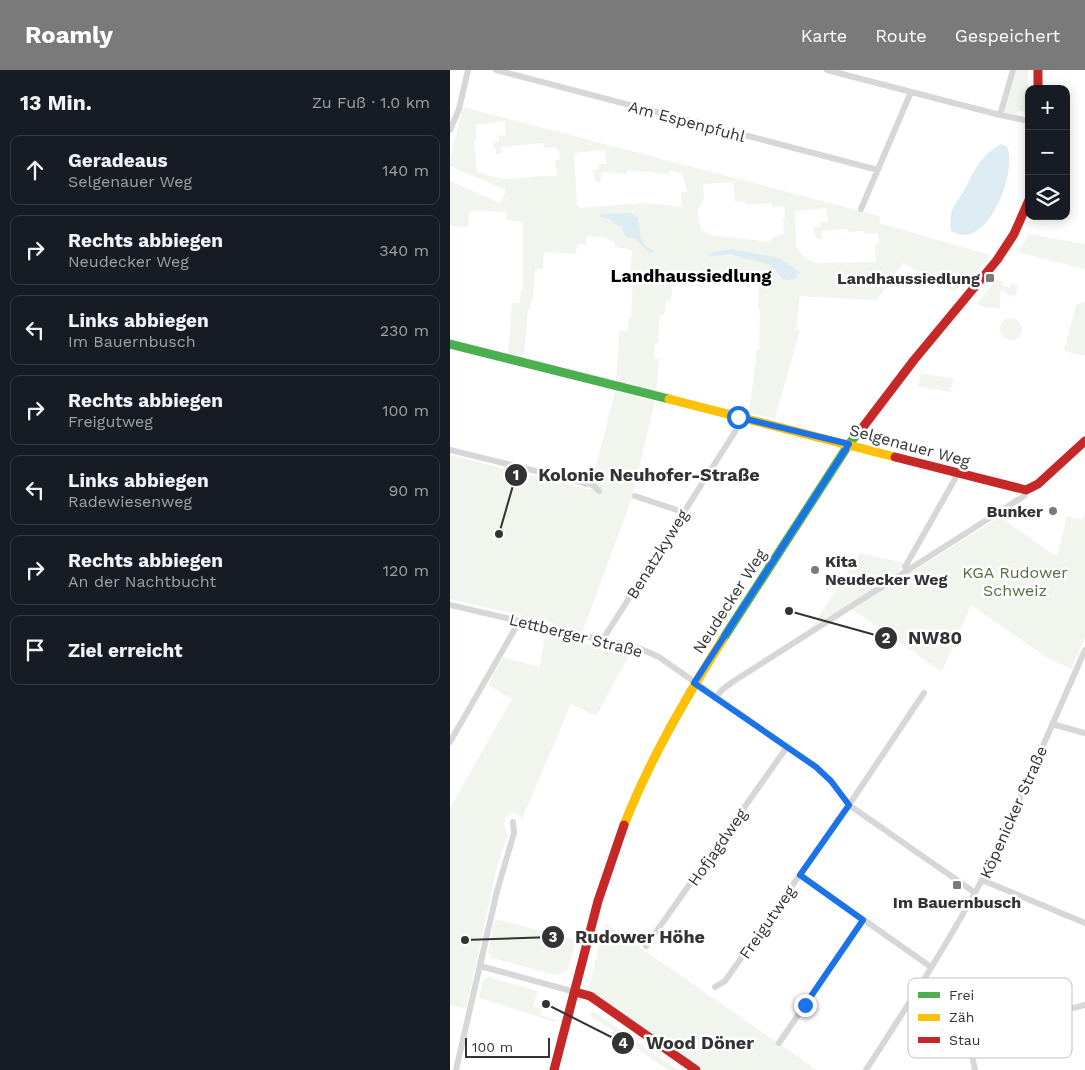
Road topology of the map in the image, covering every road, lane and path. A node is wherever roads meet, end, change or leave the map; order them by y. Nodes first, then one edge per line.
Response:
1 (468, 70) edge
2 (496, 70) edge
3 (827, 70) edge
4 (1013, 70) edge
5 (1038, 70) edge
6 (1038, 85) edge
7 (911, 92) junction
8 (1000, 115) junction
9 (1025, 120) edge
10 (450, 130) edge
11 (878, 170) junction
12 (861, 209) dead end
13 (1025, 209) edge
14 (450, 344) edge
15 (741, 418) junction
16 (1085, 441) edge
17 (849, 444) junction
18 (450, 450) edge
19 (956, 473) junction
20 (599, 490) dead end
21 (1026, 490) junction
22 (636, 496) dead end
23 (683, 512) junction
24 (907, 571) junction
25 (450, 605) edge
26 (518, 621) junction
27 (604, 640) junction
28 (1085, 650) edge
29 (694, 683) junction
30 (924, 693) dead end
31 (716, 698) junction
32 (1052, 724) junction
33 (1085, 733) edge
34 (450, 742) edge
35 (787, 747) junction
36 (849, 805) junction
37 (513, 822) dead end
38 (800, 875) junction
39 (982, 880) junction
40 (974, 892) junction
41 (863, 920) junction
42 (1085, 923) edge
43 (646, 946) dead end
44 (480, 966) junction
45 (931, 967) junction
46 (924, 978) edge
47 (715, 987) dead end
48 (575, 992) junction
49 (908, 1003) edge
50 (1085, 1005) edge
51 (1072, 1008) edge
52 (780, 1043) dead end
53 (456, 1070) edge
54 (554, 1070) edge
55 (696, 1070) edge
56 (866, 1070) edge

1 - 10 street
2 - 11 street, Am Espenpfuhl
3 - 7 street
4 - 8 street
5 - 6 street
7 - 8 street
7 - 11 street
8 - 9 street
11 - 12 street
13 - 17 street, Neudecker Weg
14 - 15 street, Selgenauer Weg
15 - 17 street, Selgenauer Weg
15 - 23 street, Benatzkyweg
16 - 21 street
17 - 19 street, Selgenauer Weg
17 - 29 street, Neudecker Weg
18 - 20 street
19 - 21 street, Selgenauer Weg
19 - 24 street
21 - 24 street
22 - 23 street
23 - 27 street, Benatzkyweg
24 - 31 street
25 - 26 street, Lettberger Straße
26 - 27 street, Lettberger Straße
26 - 34 street
27 - 29 street, Lettberger Straße
28 - 32 street, Köpenicker Straße
29 - 31 street
29 - 48 street, Neudecker Weg
30 - 36 street, Freigutweg
31 - 35 street
32 - 33 street
32 - 39 street, Köpenicker Straße
35 - 36 street
35 - 43 street, Hofjagdweg
36 - 38 street, Freigutweg
36 - 40 street
37 - 44 street
38 - 41 street
38 - 47 street, Freigutweg
39 - 40 street, Köpenicker Straße
39 - 42 street
40 - 45 street, Köpenicker Straße
41 - 45 street
41 - 52 street
44 - 48 street
44 - 53 street
45 - 46 street, Köpenicker Straße
48 - 54 street, Neudecker Weg
48 - 55 street
49 - 56 street, Köpenicker Straße
50 - 51 street

